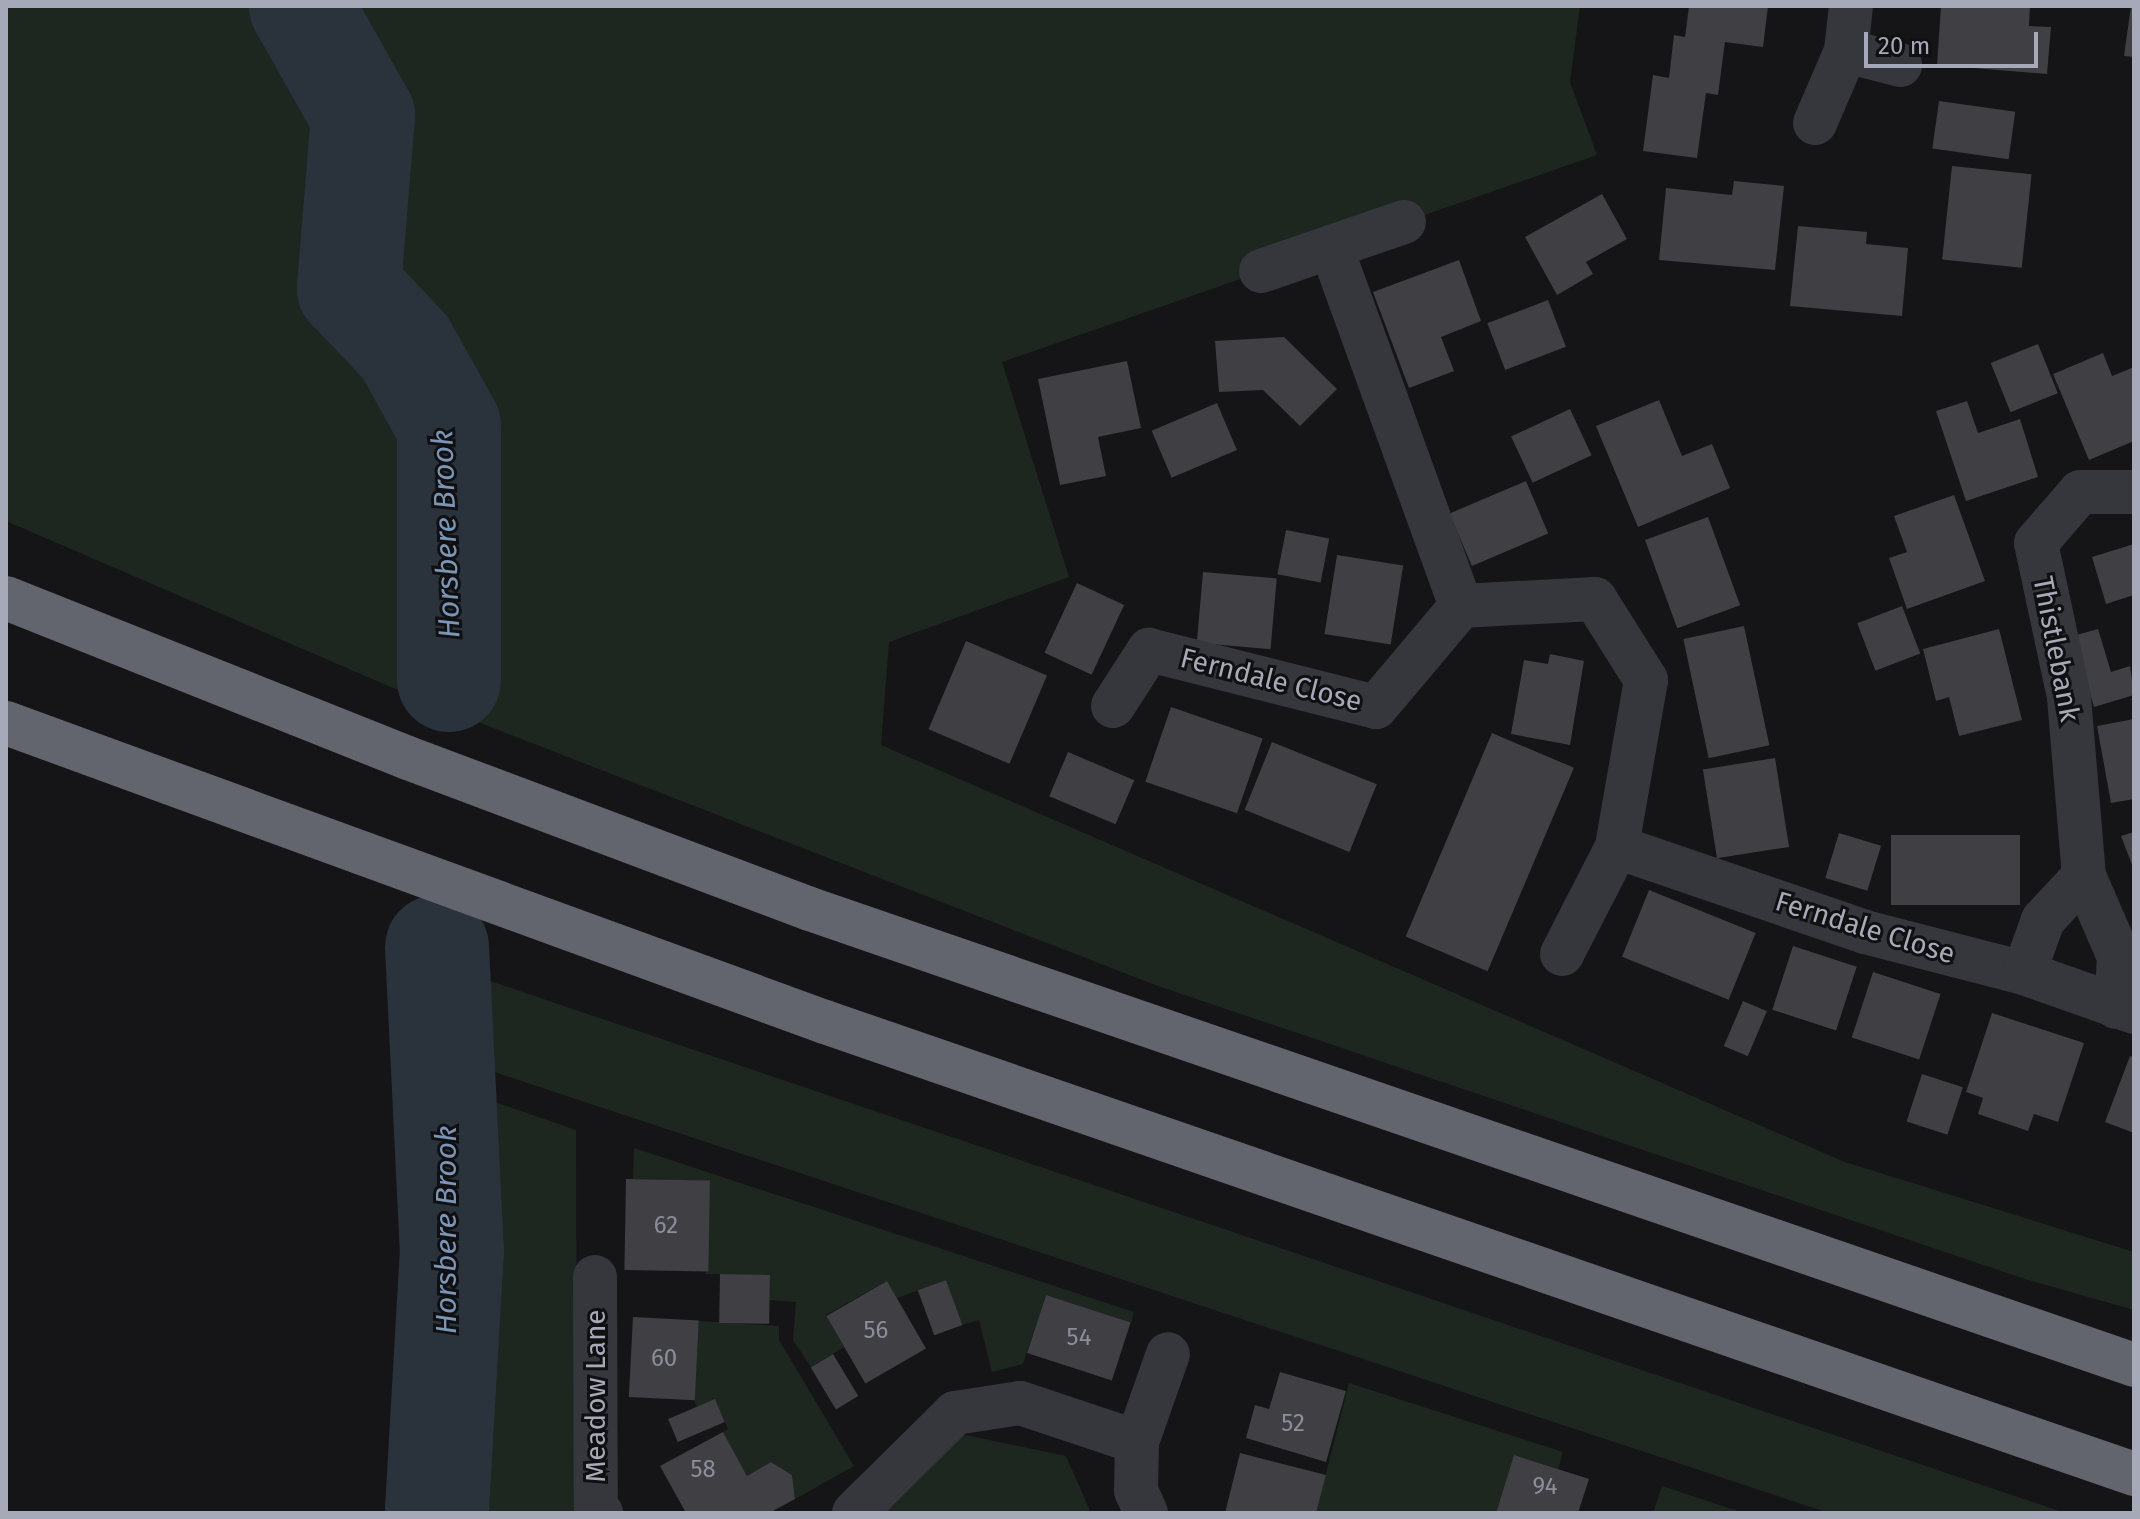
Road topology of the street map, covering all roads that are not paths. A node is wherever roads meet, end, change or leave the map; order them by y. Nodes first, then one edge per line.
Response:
1 (1851, 6) edge
2 (1846, 51) junction
3 (1900, 65) dead end
4 (1815, 123) dead end
5 (1404, 222) dead end
6 (1331, 247) junction
7 (1261, 271) dead end
8 (2134, 492) edge
9 (6, 598) edge
10 (1461, 606) junction
11 (1113, 706) dead end
12 (6, 723) edge
13 (1617, 847) junction
14 (2084, 876) junction
15 (1562, 954) dead end
16 (2024, 973) junction
17 (2125, 1010) edge
18 (595, 1277) dead end
19 (1168, 1354) dead end
20 (2134, 1365) edge
21 (1137, 1442) junction
22 (2134, 1474) edge
23 (601, 1513) edge
24 (854, 1513) edge
25 (1146, 1513) edge

1 - 2 street
2 - 3 street
2 - 4 street
5 - 6 street
6 - 7 street
6 - 10 street
8 - 14 street, Thistlebank
9 - 20 highway
10 - 11 street, Ferndale Close
10 - 13 street
12 - 22 highway
13 - 15 street
13 - 16 street, Ferndale Close
14 - 16 street
14 - 17 street, Ferndale Close
16 - 17 street, Ferndale Close
18 - 23 street, Meadow Lane
19 - 21 street
21 - 24 street
21 - 25 street

